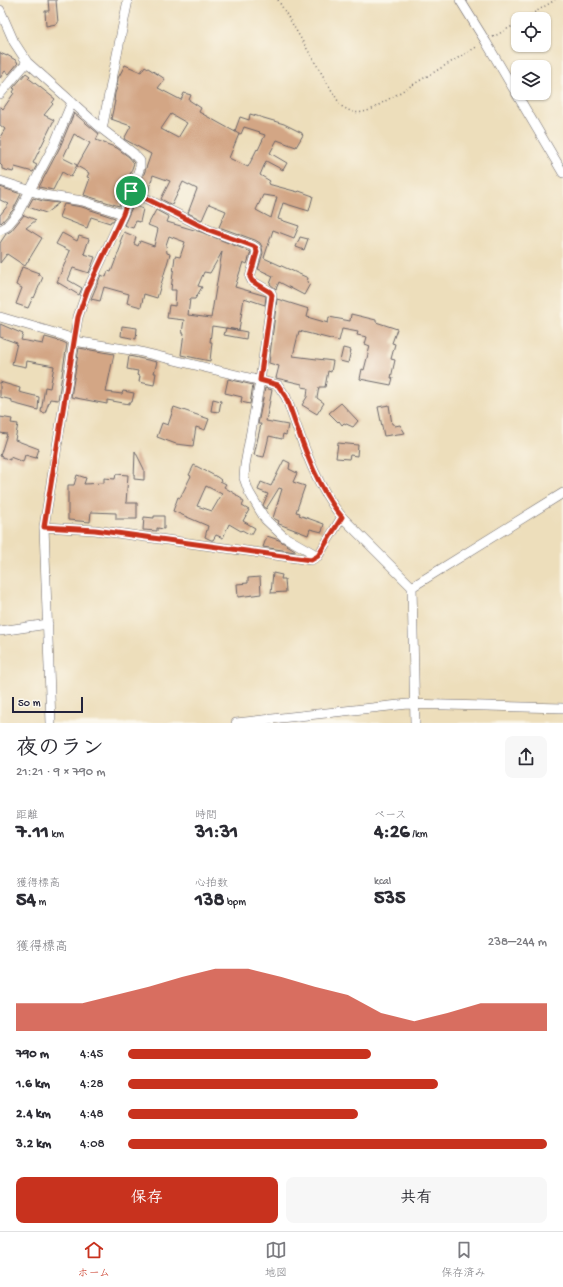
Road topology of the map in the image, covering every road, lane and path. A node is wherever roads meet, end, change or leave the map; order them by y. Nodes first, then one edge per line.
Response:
1 (128, 0) edge
2 (278, 0) edge
3 (460, 0) edge
4 (556, 0) edge
5 (0, 10) edge
6 (536, 12) edge
7 (511, 26) edge
8 (486, 42) junction
9 (27, 62) junction
10 (0, 94) edge
11 (72, 102) junction
12 (102, 129) junction
13 (563, 173) edge
14 (0, 181) edge
15 (30, 191) junction
16 (131, 191) junction
17 (123, 214) junction
18 (0, 230) edge
19 (0, 317) edge
20 (74, 341) junction
21 (260, 380) junction
22 (563, 494) edge
23 (342, 517) junction
24 (44, 527) junction
25 (318, 556) junction
26 (412, 587) junction
27 (48, 624) junction
28 (0, 631) edge
29 (415, 706) junction
30 (563, 708) edge
31 (51, 723) edge
32 (236, 723) edge
33 (415, 723) edge

1 - 12 street
2 - 8 path
3 - 8 street
4 - 6 path
5 - 9 street
7 - 8 path
8 - 13 street
9 - 10 street
9 - 11 street
11 - 12 street
11 - 15 street
12 - 16 street
14 - 15 street
15 - 17 street
15 - 18 street
16 - 17 street
16 - 21 street
17 - 20 street
19 - 20 street
20 - 21 street
20 - 24 street
21 - 23 street
21 - 25 street
22 - 26 street
23 - 25 street
23 - 26 street
24 - 25 street
24 - 27 street
26 - 29 street
27 - 28 street
27 - 31 street
29 - 30 street
29 - 32 street
29 - 33 street

